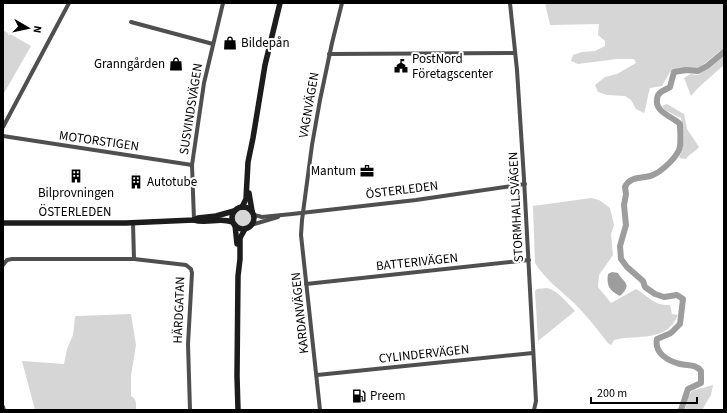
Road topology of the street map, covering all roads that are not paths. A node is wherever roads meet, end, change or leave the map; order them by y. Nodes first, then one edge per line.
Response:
1 (69, 3) edge
2 (223, 3) edge
3 (280, 3) edge
4 (342, 3) edge
5 (510, 3) edge
6 (131, 22) dead end
7 (213, 44) junction
8 (515, 53) junction
9 (329, 54) junction
10 (3, 127) edge
11 (3, 136) edge
12 (250, 156) junction
13 (192, 165) junction
14 (525, 184) junction
15 (242, 207) junction
16 (234, 211) junction
17 (253, 213) junction
18 (303, 213) junction
19 (281, 216) junction
20 (194, 220) junction
21 (3, 223) edge
22 (133, 223) junction
23 (233, 224) junction
24 (251, 225) junction
25 (245, 229) junction
26 (134, 259) junction
27 (529, 260) junction
28 (3, 264) edge
29 (238, 276) junction
30 (306, 284) junction
31 (533, 353) junction
32 (317, 375) junction
33 (3, 407) edge
34 (4, 410) edge
35 (190, 410) edge
36 (240, 410) edge
37 (320, 410) edge
38 (534, 410) edge

1 - 10 street
2 - 7 street, SUSVINDSVÄGEN
3 - 12 main road
4 - 9 street, VAGNVÄGEN
5 - 8 street, STORMHALLSVÄGEN
6 - 7 street
7 - 13 street, SUSVINDSVÄGEN
8 - 9 street
8 - 14 street, STORMHALLSVÄGEN
9 - 18 street, VAGNVÄGEN
11 - 13 street, MOTORSTIGEN
12 - 15 main road
12 - 17 main road
13 - 20 street, SUSVINDSVÄGEN
14 - 18 street, ÖSTERLEDEN
14 - 27 street, STORMHALLSVÄGEN
15 - 16 main road
15 - 17 main road
16 - 20 main road, ÖSTERLEDEN
16 - 23 main road
17 - 19 street, ÖSTERLEDEN
17 - 24 main road
18 - 19 street, ÖSTERLEDEN
18 - 30 street, KARDANVÄGEN
19 - 24 street, ÖSTERLEDEN
20 - 22 main road, ÖSTERLEDEN
20 - 23 main road, ÖSTERLEDEN
21 - 22 main road, ÖSTERLEDEN
22 - 26 street
23 - 25 main road
23 - 29 main road
24 - 25 main road
25 - 29 main road
26 - 28 street, HÄRDGATAN
26 - 35 street, HÄRDGATAN
27 - 30 street, BATTERIVÄGEN
27 - 31 street, STORMHALLSVÄGEN
29 - 36 main road
30 - 32 street, KARDANVÄGEN
31 - 32 street, CYLINDERVÄGEN
31 - 38 street, STORMHALLSVÄGEN
32 - 37 street, KARDANVÄGEN
33 - 34 street

